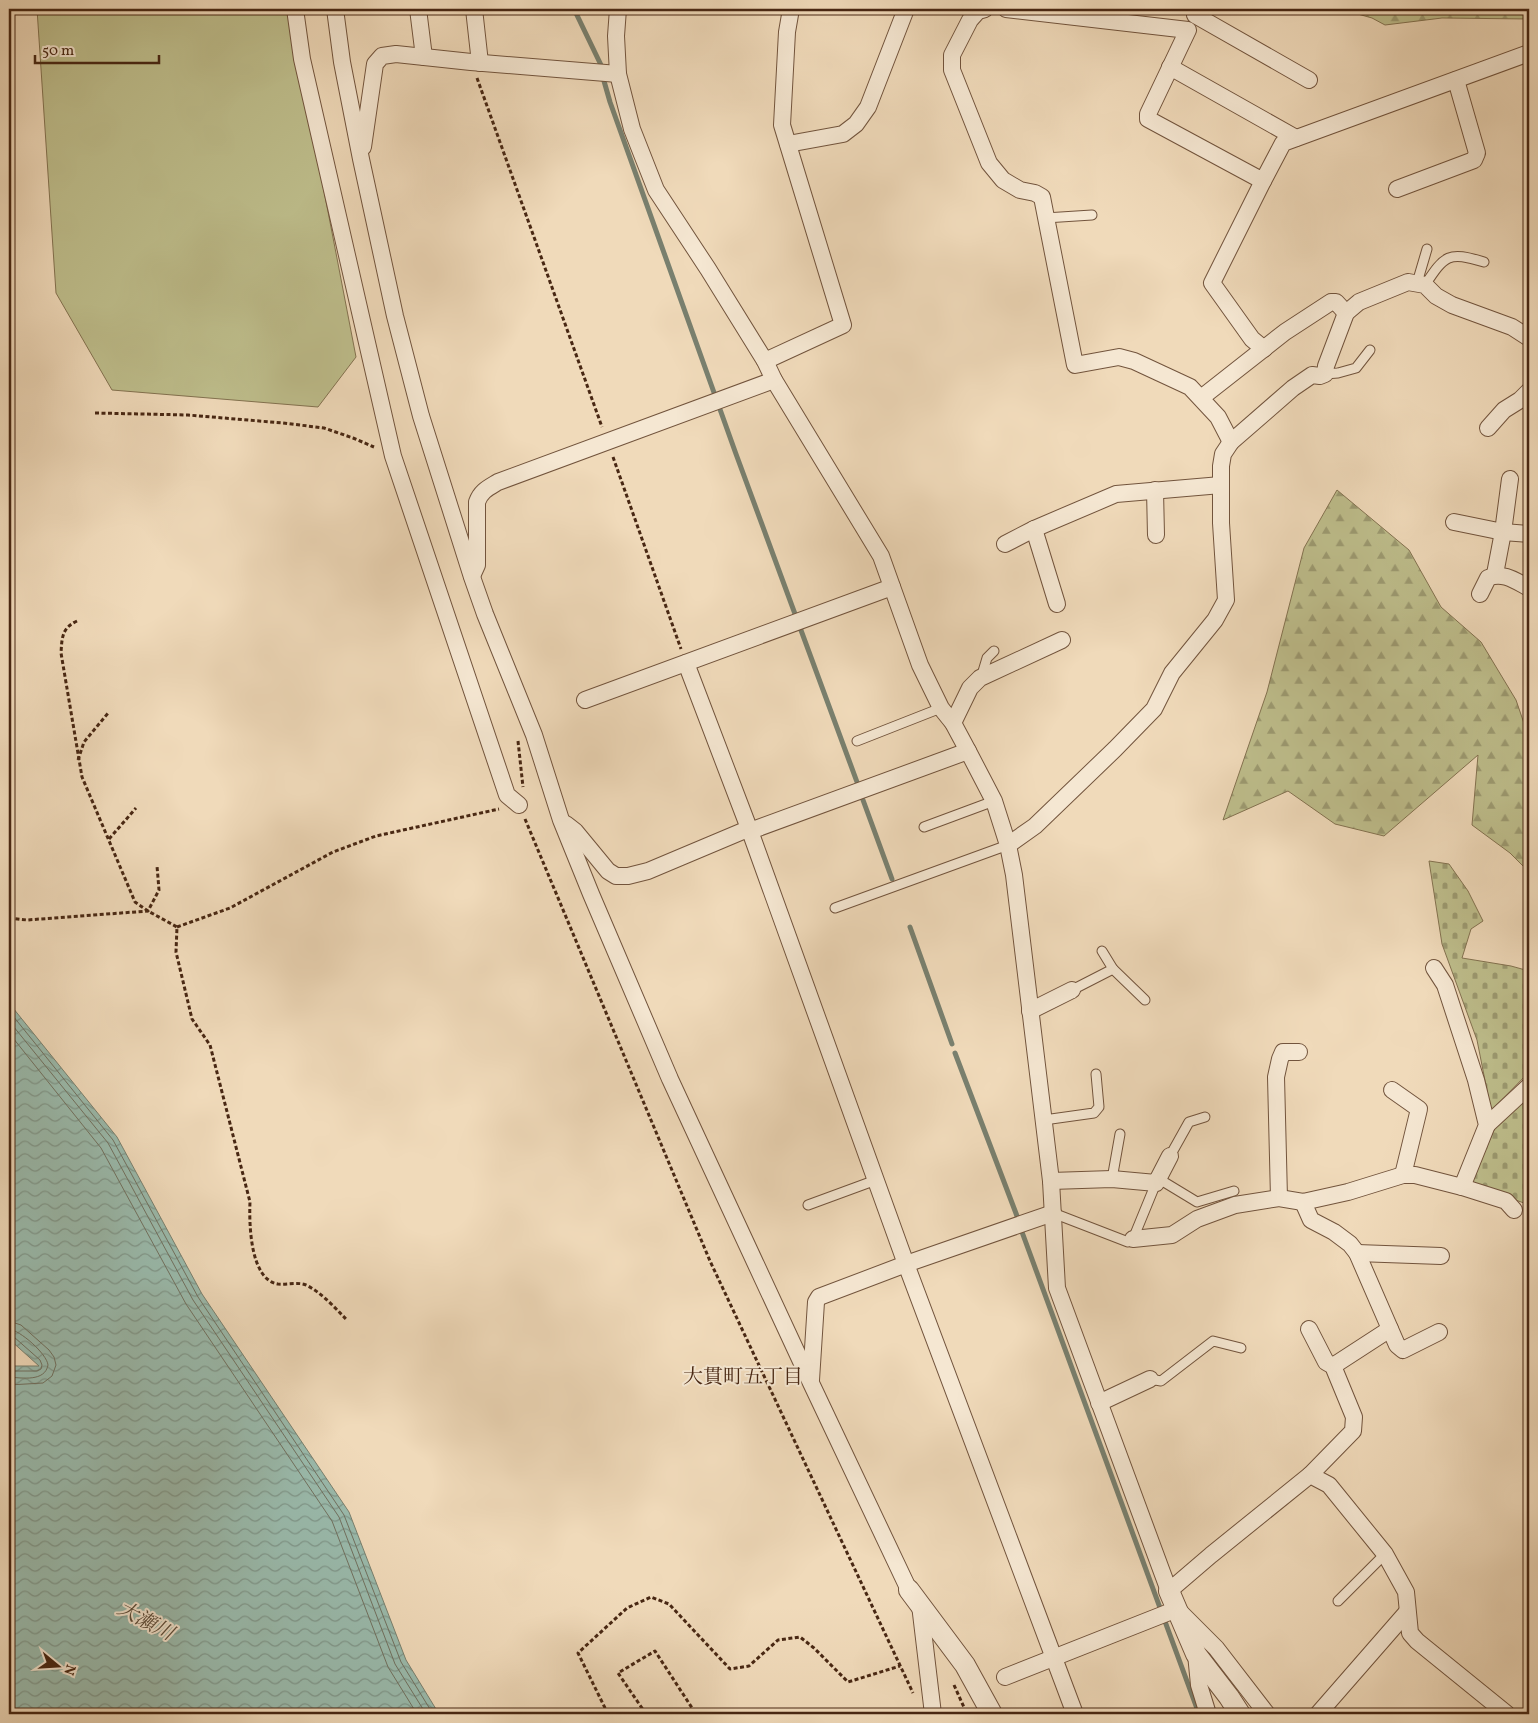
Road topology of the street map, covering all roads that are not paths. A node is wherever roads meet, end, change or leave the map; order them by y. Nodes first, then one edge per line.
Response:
1 (295, 9) edge
2 (335, 9) edge
3 (418, 9) edge
4 (474, 9) edge
5 (618, 9) edge
6 (791, 9) edge
7 (906, 9) edge
8 (985, 9) edge
9 (1012, 9) edge
10 (1196, 12) edge
11 (1188, 30) junction
12 (1529, 53) edge
13 (424, 57) junction
14 (476, 62) junction
15 (1170, 67) junction
16 (618, 74) junction
17 (1309, 80) dead end
18 (1456, 80) junction
19 (1296, 138) junction
20 (788, 144) junction
21 (361, 159) junction
22 (1263, 181) junction
23 (1397, 189) dead end
24 (1092, 215) dead end
25 (1045, 218) junction
26 (1427, 248) dead end
27 (1484, 262) dead end
28 (1421, 284) junction
29 (1346, 313) junction
30 (1529, 338) edge
31 (1264, 349) junction
32 (1370, 350) dead end
33 (765, 361) junction
34 (1325, 374) junction
35 (774, 380) junction
36 (1529, 391) edge
37 (1201, 398) junction
38 (1488, 428) dead end
39 (1231, 442) junction
40 (1510, 479) dead end
41 (1221, 486) junction
42 (1155, 490) junction
43 (1454, 522) dead end
44 (1034, 529) junction
45 (1503, 532) junction
46 (1529, 534) edge
47 (1156, 535) dead end
48 (1005, 544) dead end
49 (1495, 574) junction
50 (472, 577) junction
51 (892, 587) junction
52 (1529, 588) edge
53 (1480, 594) dead end
54 (1057, 604) dead end
55 (1062, 640) dead end
56 (994, 651) dead end
57 (686, 663) junction
58 (980, 678) junction
59 (585, 700) dead end
60 (941, 708) junction
61 (952, 723) junction
62 (857, 741) dead end
63 (968, 751) junction
64 (994, 801) junction
65 (520, 805) road end
66 (561, 820) junction
67 (924, 827) dead end
68 (750, 831) junction
69 (1008, 845) junction
70 (835, 908) dead end
71 (1102, 951) dead end
72 (1434, 968) dead end
73 (1113, 969) junction
74 (1072, 990) joint
75 (1145, 1000) dead end
76 (1030, 1011) junction
77 (1299, 1052) dead end
78 (1096, 1074) dead end
79 (1529, 1086) edge
80 (1392, 1090) dead end
81 (1205, 1117) dead end
82 (1044, 1120) junction
83 (1487, 1125) junction
84 (1120, 1134) dead end
85 (1170, 1156) joint
86 (1403, 1175) junction
87 (1112, 1179) junction
88 (876, 1180) junction
89 (1051, 1181) junction
90 (1156, 1183) junction
91 (1462, 1187) junction
92 (1234, 1191) dead end
93 (1278, 1198) junction
94 (1303, 1202) junction
95 (808, 1205) dead end
96 (1514, 1210) dead end
97 (1053, 1213) junction
98 (1133, 1240) junction
99 (1357, 1252) junction
100 (1441, 1256) dead end
101 (906, 1264) junction
102 (1309, 1329) dead end
103 (1390, 1329) junction
104 (1439, 1332) dead end
105 (1241, 1348) dead end
106 (1333, 1366) junction
107 (1150, 1379) joint
108 (811, 1384) junction
109 (1099, 1403) junction
110 (1310, 1475) junction
111 (1385, 1554) junction
112 (914, 1598) junction
113 (1173, 1600) junction
114 (1338, 1601) dead end
115 (1407, 1612) junction
116 (1196, 1654) junction
117 (1054, 1658) junction
118 (1005, 1677) dead end
119 (933, 1714) edge
120 (992, 1714) edge
121 (1075, 1714) edge
122 (1208, 1714) edge
123 (1240, 1714) edge
124 (1267, 1714) edge
125 (1318, 1714) edge
126 (1507, 1714) edge

1 - 65 street
2 - 21 street
3 - 13 street
4 - 14 street
5 - 16 street
6 - 20 street
7 - 20 street
8 - 25 street
9 - 11 street
10 - 11 street
10 - 17 street
11 - 15 street
12 - 18 street
13 - 14 street
13 - 21 street
14 - 16 street
15 - 19 street
15 - 22 street
16 - 33 street
18 - 19 street
18 - 23 street
19 - 22 street
20 - 33 street
21 - 50 street
22 - 31 street
24 - 25 lane
25 - 37 street
26 - 28 lane
27 - 28 lane
28 - 29 street
28 - 30 street
29 - 31 street
29 - 34 street
31 - 37 street
32 - 34 lane
33 - 35 street
34 - 39 street
35 - 50 street
35 - 51 street
36 - 38 street
37 - 39 street
39 - 41 street
40 - 45 street
41 - 42 street
41 - 69 street
42 - 44 street
42 - 47 street
43 - 45 street
44 - 48 street
44 - 54 street
45 - 46 street
45 - 49 street
49 - 52 street
49 - 53 street
50 - 66 street
51 - 57 street
51 - 60 street
55 - 58 street
56 - 58 lane
57 - 59 street
57 - 68 street
58 - 61 street
60 - 61 street
60 - 62 lane
61 - 63 street
63 - 64 street
63 - 68 street
64 - 67 lane
64 - 69 street
66 - 68 street
66 - 108 street
68 - 88 street
69 - 70 lane
69 - 76 street
71 - 73 lane
72 - 83 street
73 - 74 lane
73 - 75 lane
74 - 76 street
76 - 82 street
77 - 93 street
78 - 82 lane
79 - 83 street
80 - 86 street
81 - 85 lane
82 - 89 street
83 - 91 street
84 - 87 lane
85 - 90 street
86 - 91 street
86 - 94 street
87 - 89 street
87 - 90 street
88 - 95 lane
88 - 101 street
89 - 97 street
90 - 92 lane
90 - 98 lane
91 - 96 street
93 - 94 street
93 - 98 street
94 - 99 street
97 - 98 lane
97 - 101 street
97 - 109 street
99 - 100 street
99 - 103 street
101 - 108 street
101 - 117 street
102 - 106 street
103 - 104 street
103 - 106 street
105 - 107 lane
106 - 110 street
107 - 109 street
108 - 112 street
109 - 113 street
110 - 111 street
110 - 113 street
111 - 114 lane
111 - 115 street
112 - 119 street
112 - 120 street
113 - 116 street
113 - 117 street
113 - 124 street
115 - 125 street
115 - 126 street
116 - 122 street
116 - 123 street
117 - 118 street
117 - 121 street

